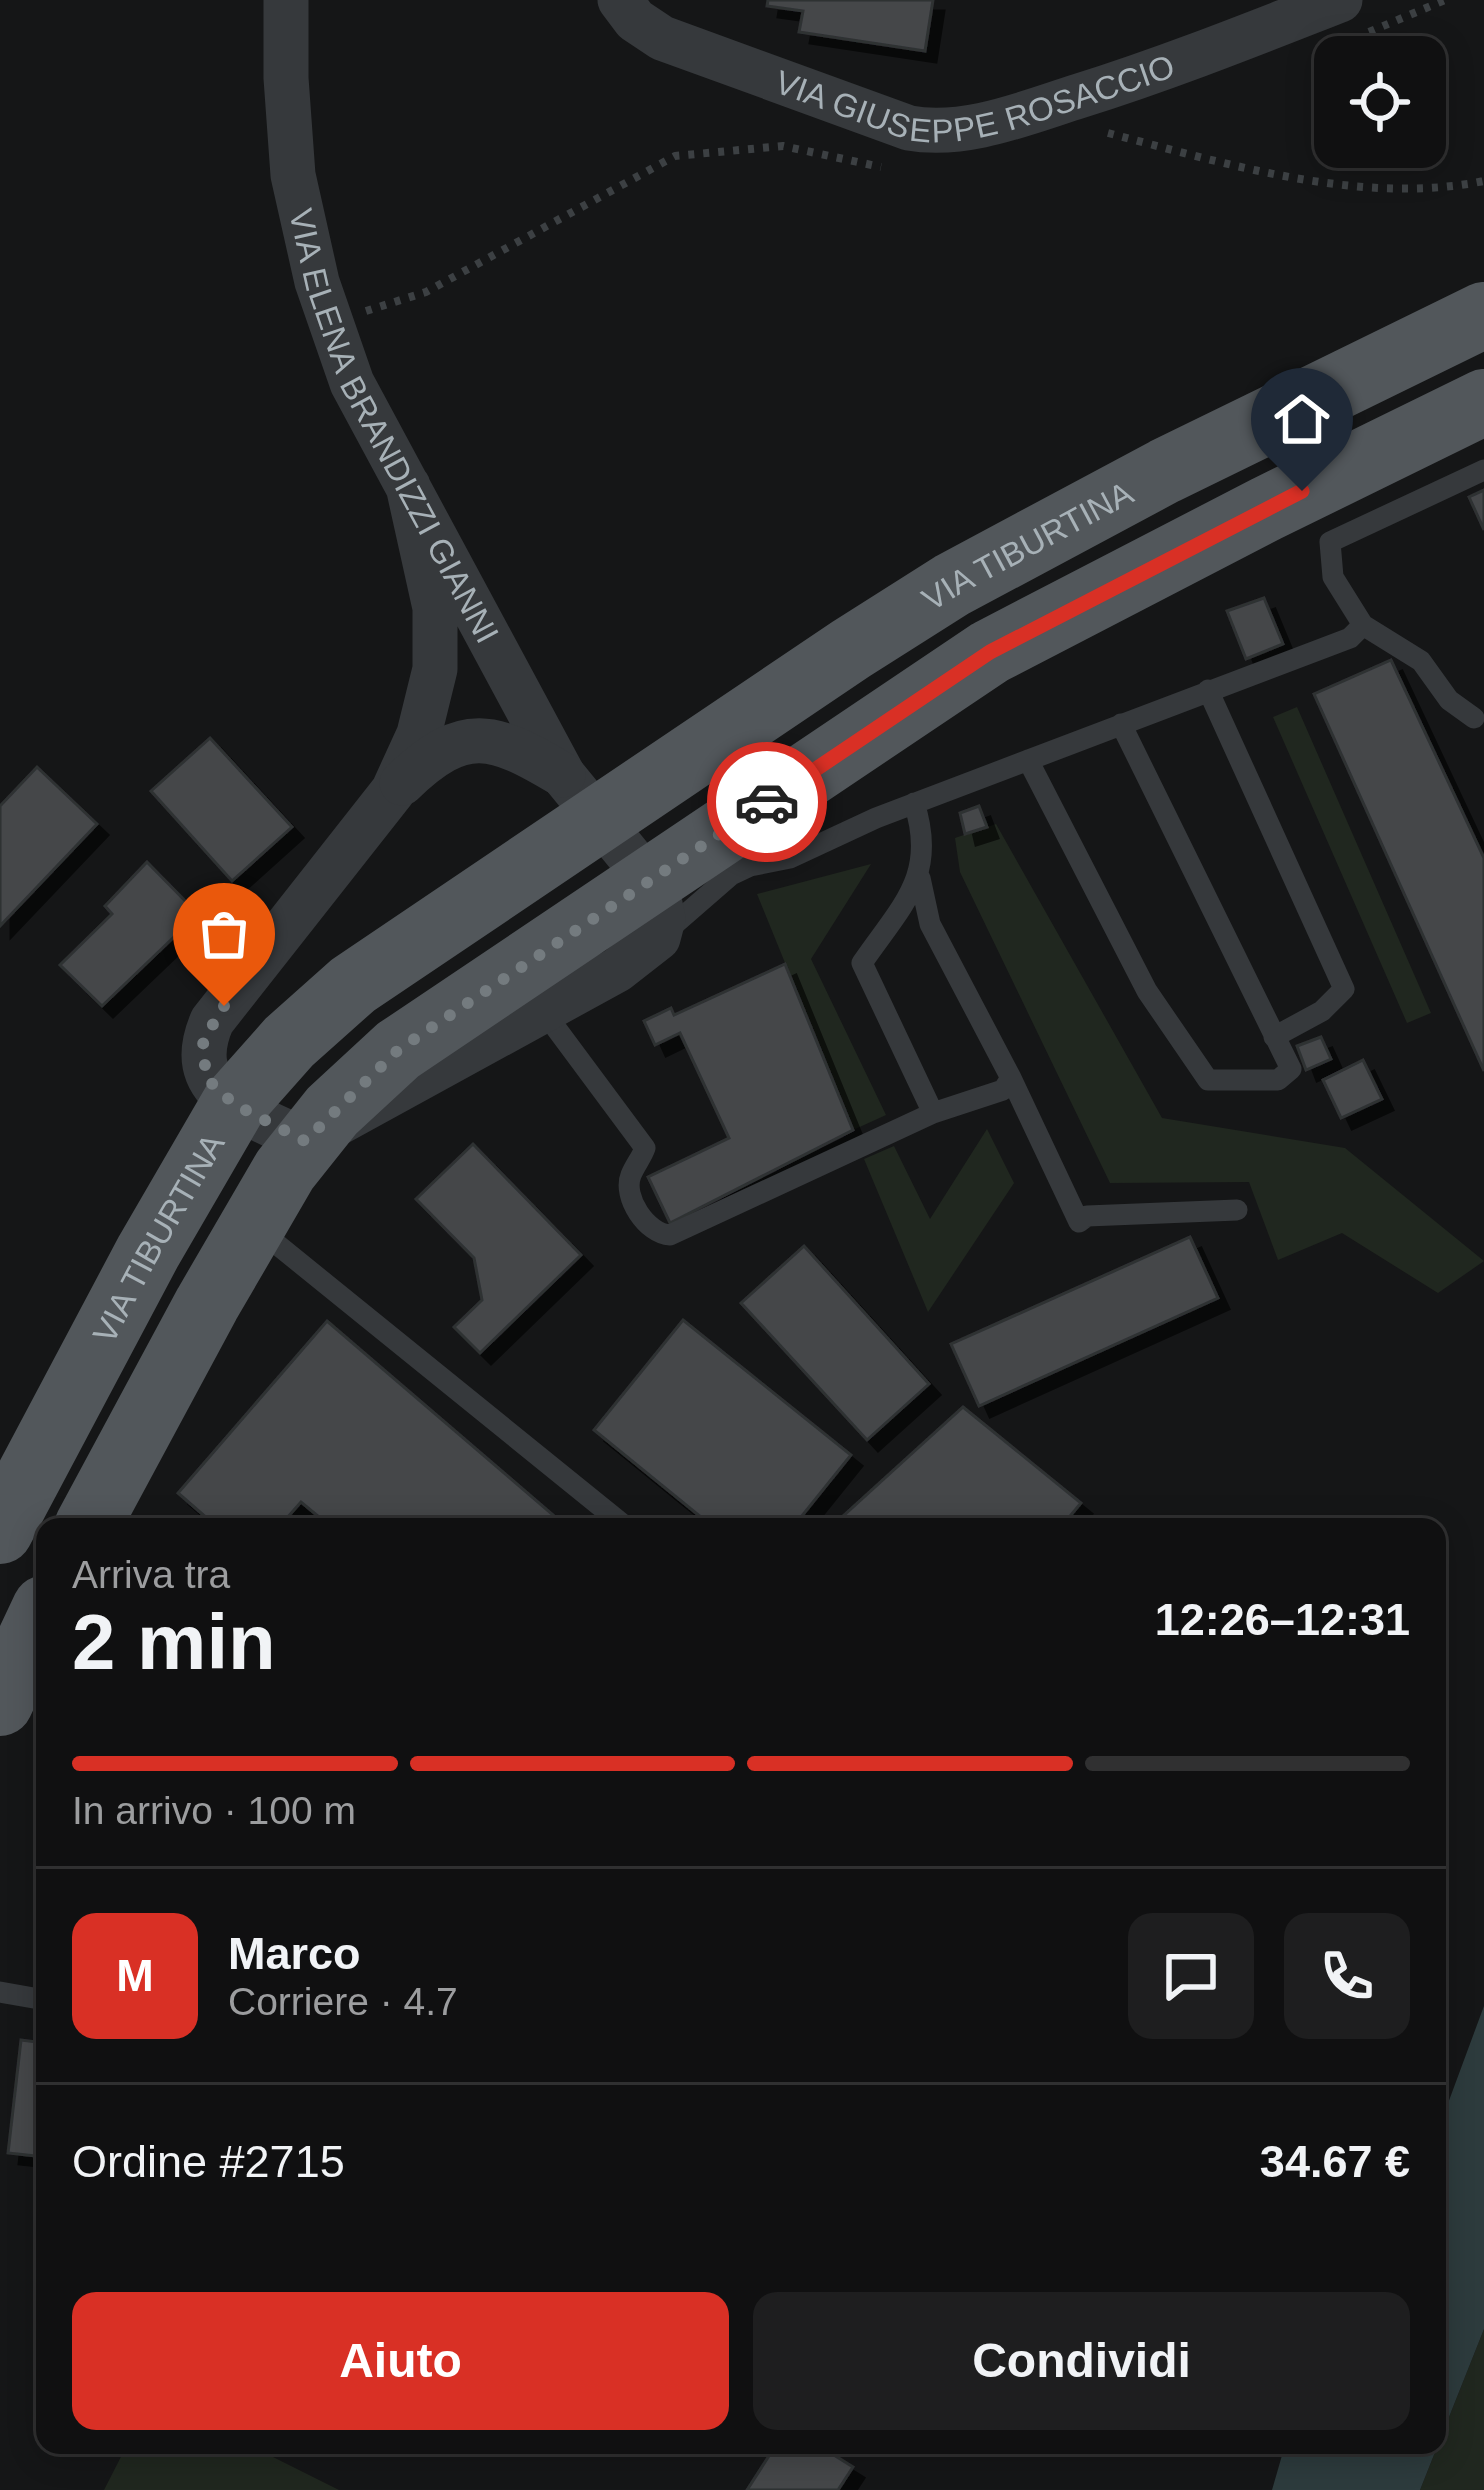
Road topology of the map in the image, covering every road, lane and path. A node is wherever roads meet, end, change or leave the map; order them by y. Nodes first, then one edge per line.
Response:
1 (286, 0) edge
2 (620, 0) edge
3 (1340, 0) edge
4 (1100, 130) dead end
5 (1484, 181) edge
6 (1484, 315) edge
7 (1484, 402) edge
8 (1484, 470) edge
9 (408, 486) junction
10 (1363, 625) junction
11 (1208, 690) junction
12 (1481, 722) edge
13 (1121, 724) junction
14 (1028, 760) junction
15 (393, 791) junction
16 (580, 797) junction
17 (914, 802) junction
18 (766, 839) junction
19 (920, 878) junction
20 (653, 909) junction
21 (544, 1012) junction
22 (1274, 1036) junction
23 (1011, 1078) junction
24 (234, 1104) junction
25 (933, 1113) junction
26 (305, 1141) junction
27 (1237, 1210) dead end
28 (253, 1225) junction
29 (92, 1518) edge
30 (615, 1518) edge
31 (2, 1521) edge
32 (36, 1627) edge
33 (0, 1703) edge
34 (0, 1992) edge
35 (36, 1998) edge

1 - 9 street, VIA ELENA BRANDIZZI GIANNI
2 - 3 street, VIA GIUSEPPE ROSACCIO
4 - 5 path
6 - 16 main road, VIA TIBURTINA
7 - 18 main road
8 - 10 lane
9 - 15 street
9 - 16 street, VIA ELENA BRANDIZZI GIANNI
10 - 11 lane
10 - 12 lane
11 - 13 lane
11 - 22 lane
13 - 14 lane
13 - 22 lane
14 - 17 lane
14 - 22 lane
15 - 16 street
15 - 24 street
16 - 20 street
16 - 24 main road, VIA TIBURTINA
17 - 18 lane
17 - 19 lane
18 - 20 main road
19 - 23 lane
19 - 25 lane
20 - 21 street
20 - 26 main road
21 - 25 lane
21 - 26 street
23 - 25 lane
23 - 27 lane
24 - 26 street
24 - 31 main road, VIA TIBURTINA
26 - 28 main road
28 - 29 main road
28 - 30 lane
32 - 33 main road
34 - 35 lane

